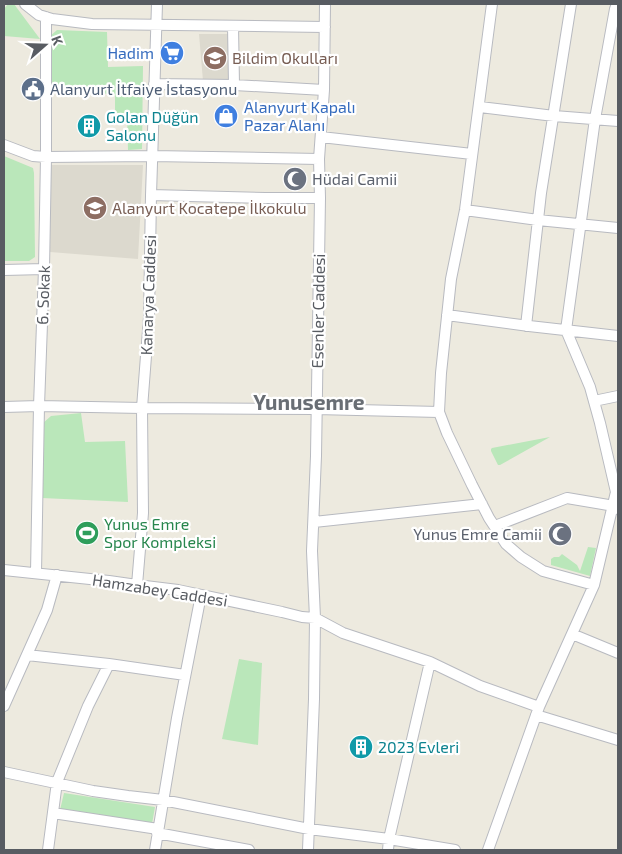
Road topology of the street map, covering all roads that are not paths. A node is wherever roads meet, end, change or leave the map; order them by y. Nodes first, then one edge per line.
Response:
1 (25, 4) edge
2 (158, 4) edge
3 (325, 4) edge
4 (492, 4) edge
5 (571, 4) edge
6 (617, 4) edge
7 (46, 17) junction
8 (156, 25) junction
9 (233, 26) junction
10 (325, 27) junction
11 (154, 84) junction
12 (234, 86) junction
13 (324, 90) junction
14 (480, 106) junction
15 (554, 116) junction
16 (595, 119) junction
17 (618, 121) edge
18 (321, 137) junction
19 (4, 145) edge
20 (472, 154) junction
21 (152, 156) junction
22 (46, 157) junction
23 (319, 159) junction
24 (151, 195) junction
25 (320, 198) junction
26 (465, 210) junction
27 (538, 220) junction
28 (581, 224) junction
29 (618, 228) edge
30 (44, 269) junction
31 (4, 270) edge
32 (447, 315) junction
33 (526, 326) junction
34 (566, 330) junction
35 (618, 336) edge
36 (618, 396) edge
37 (594, 401) junction
38 (39, 406) junction
39 (4, 407) edge
40 (142, 408) junction
41 (316, 409) junction
42 (439, 412) junction
43 (482, 504) junction
44 (617, 506) edge
45 (314, 522) junction
46 (495, 526) junction
47 (4, 570) edge
48 (36, 573) junction
49 (57, 575) junction
50 (137, 585) junction
51 (594, 585) junction
52 (201, 595) junction
53 (314, 618) junction
54 (572, 634) junction
55 (618, 652) edge
56 (27, 655) junction
57 (430, 662) junction
58 (109, 664) junction
59 (185, 675) junction
60 (4, 706) edge
61 (537, 711) junction
62 (618, 740) edge
63 (4, 772) edge
64 (57, 782) junction
65 (163, 800) junction
66 (53, 813) junction
67 (309, 829) junction
68 (158, 831) junction
69 (389, 839) junction
70 (231, 849) edge
71 (48, 850) edge
72 (155, 850) edge
73 (249, 850) edge
74 (308, 850) edge
75 (388, 850) edge
76 (455, 850) edge
77 (488, 850) edge

1 - 7 street
2 - 8 street, Kanarya Caddesi
3 - 10 street, Esenler Caddesi
4 - 14 street
5 - 15 street
6 - 16 street
7 - 8 street
7 - 22 street, 6. Sokak
8 - 9 street
8 - 11 street, Kanarya Caddesi
9 - 10 street
9 - 12 street
10 - 13 street, Esenler Caddesi
11 - 12 street
11 - 21 street, Kanarya Caddesi
12 - 13 street
13 - 18 street, Esenler Caddesi
14 - 15 street
14 - 20 street
15 - 16 street
15 - 27 street
16 - 17 street
16 - 28 street
18 - 20 street
18 - 23 street, Esenler Caddesi
19 - 22 street
20 - 26 street
21 - 22 street
21 - 23 street
21 - 24 street, Kanarya Caddesi
22 - 30 street, 6. Sokak
23 - 25 street, Esenler Caddesi
24 - 25 street
24 - 40 street, Kanarya Caddesi
25 - 41 street, Esenler Caddesi
26 - 27 street
26 - 32 street
27 - 28 street
27 - 33 street
28 - 29 street
28 - 34 street
30 - 31 street
30 - 38 street, 6. Sokak
32 - 33 street
32 - 42 street
33 - 34 street
34 - 35 street
34 - 37 street
36 - 37 street
37 - 44 street
38 - 39 street
38 - 40 street
38 - 48 street, 6. Sokak
40 - 41 street
40 - 50 street, Kanarya Caddesi
41 - 42 street
41 - 45 street, Esenler Caddesi
42 - 43 street
43 - 45 street
43 - 46 street
44 - 46 street
44 - 51 street
45 - 53 street, Esenler Caddesi
46 - 51 street
47 - 48 street, Hamzabey Caddesi
48 - 49 street, Hamzabey Caddesi
49 - 50 street, Hamzabey Caddesi
49 - 56 street
50 - 52 street, Hamzabey Caddesi
51 - 54 street
52 - 53 street, Hamzabey Caddesi
52 - 59 street
53 - 57 street, Hamzabey Caddesi
53 - 67 street, Esenler Caddesi
54 - 55 street
54 - 61 street
56 - 58 street
56 - 60 street
57 - 61 street, Hamzabey Caddesi
57 - 69 street
58 - 59 street
58 - 64 street
59 - 65 street
61 - 62 street, Hamzabey Caddesi
61 - 77 street
63 - 64 street
64 - 65 street
64 - 66 street
65 - 67 street
65 - 68 street
66 - 68 street
66 - 71 street
67 - 69 street
67 - 74 street, Esenler Caddesi
68 - 70 street
68 - 72 street
69 - 75 street
69 - 76 street
70 - 73 street

